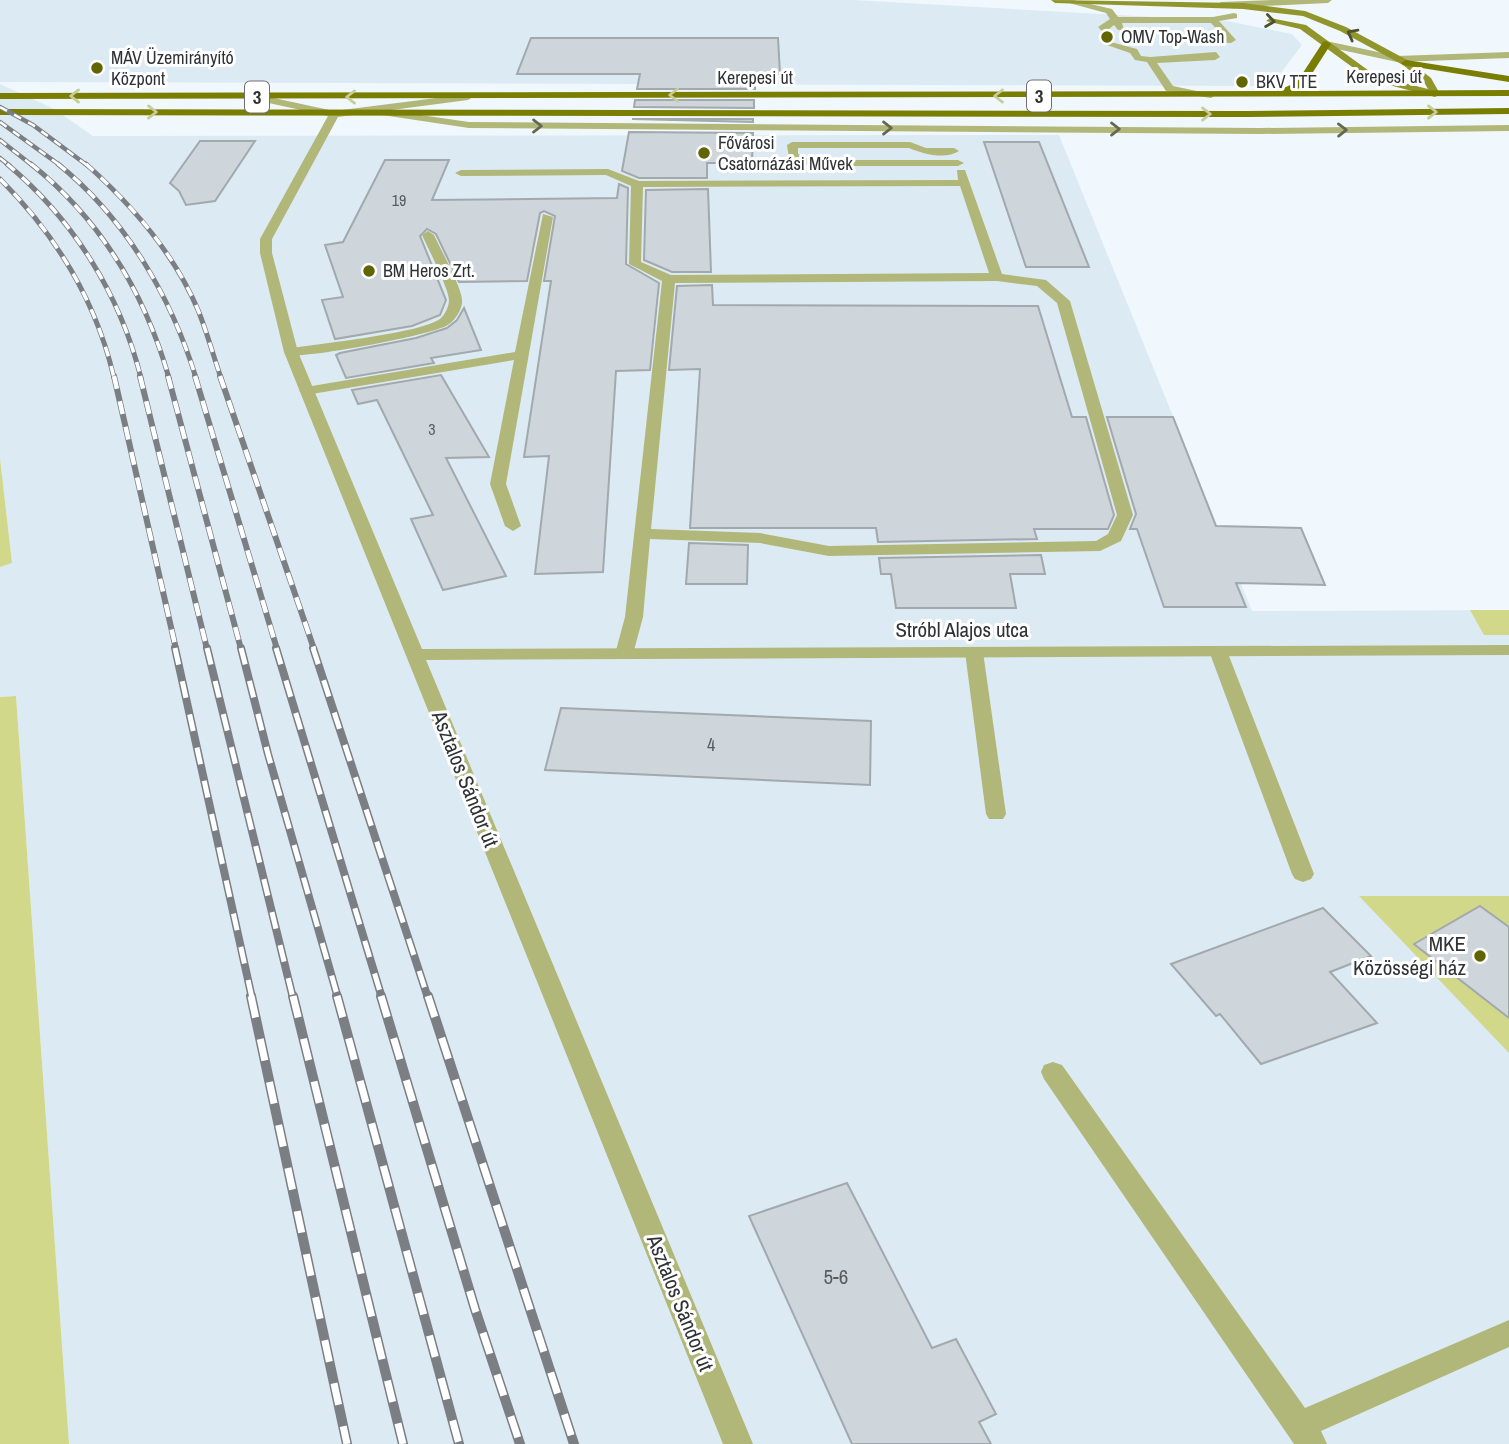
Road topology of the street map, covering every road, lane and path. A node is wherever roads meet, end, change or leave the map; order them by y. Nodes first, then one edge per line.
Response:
1 (1055, 0) edge
2 (1062, 0) edge
3 (1328, 0) edge
4 (1341, 0) edge
5 (1218, 2) edge
6 (1130, 3) junction
7 (1305, 14) junction
8 (1234, 16) junction
9 (1245, 18) dead end
10 (1255, 19) dead end
11 (1116, 20) junction
12 (1213, 20) junction
13 (1303, 27) junction
14 (1104, 30) dead end
15 (1209, 40) dead end
16 (1110, 43) dead end
17 (1326, 44) junction
18 (1134, 51) junction
19 (1213, 54) dead end
20 (1509, 55) edge
21 (1150, 60) junction
22 (1401, 61) junction
23 (1509, 79) edge
24 (1509, 93) edge
25 (1435, 94) junction
26 (1212, 95) junction
27 (1271, 95) junction
28 (0, 96) edge
29 (255, 97) junction
30 (468, 97) junction
31 (1509, 110) edge
32 (0, 112) edge
33 (386, 113) junction
34 (1339, 113) junction
35 (334, 114) junction
36 (1246, 114) junction
37 (1509, 128) edge
38 (947, 129) junction
39 (1260, 131) junction
40 (956, 157) junction
41 (461, 173) dead end
42 (964, 183) junction
43 (637, 184) junction
44 (547, 217) dead end
45 (428, 235) dead end
46 (997, 277) junction
47 (669, 279) junction
48 (291, 352) junction
49 (520, 355) junction
50 (306, 391) junction
51 (513, 526) dead end
52 (644, 534) junction
53 (1509, 650) edge
54 (974, 652) junction
55 (1218, 652) junction
56 (624, 654) junction
57 (415, 655) junction
58 (996, 814) dead end
59 (1303, 874) dead end
60 (1053, 1072) dead end
61 (1509, 1332) edge
62 (1305, 1435) edge
63 (738, 1444) edge

1 - 2 main road
2 - 6 main road
2 - 11 street
3 - 5 street
4 - 7 street
5 - 6 main road
5 - 7 main road
6 - 8 main road
7 - 13 main road
22 -> 7 main road
8 - 9 main road
8 - 12 street
10 -> 13 main road
11 - 12 lane
11 - 14 street
11 - 18 street
12 - 15 lane
13 - 17 main road
16 - 18 street
17 - 22 street
17 - 25 main road
17 - 27 main road
18 - 21 street
19 - 21 street
20 - 22 street
21 - 26 street
22 - 23 main road
22 - 25 main road
24 - 25 main road, Kerepesi út / 3
25 - 27 main road, Kerepesi út / 3
25 - 31 main road
25 - 34 main road
26 - 27 main road, Kerepesi út / 3
26 -> 30 main road, Kerepesi út / 3
29 -> 28 main road, Kerepesi út / 3
30 -> 29 main road, Kerepesi út / 3
29 - 35 street
30 - 35 street
34 -> 31 main road, Kerepesi út / 3
32 -> 35 main road, Kerepesi út / 3
33 - 35 main road, Kerepesi út / 3
33 -> 36 main road, Kerepesi út / 3
33 -> 38 street, Kerepesi út
34 - 36 main road, Kerepesi út / 3
35 - 48 street, Asztalos Sándor út
36 - 39 street
39 -> 37 street, Kerepesi út
38 -> 39 street, Kerepesi út
38 - 40 street
40 - 40 street
40 - 42 street
41 - 43 street
42 - 43 street
42 - 46 street
43 - 47 street
44 - 49 lane
45 - 48 street
46 - 47 street
46 - 52 street
47 - 52 street
48 - 50 street, Asztalos Sándor út
49 - 50 lane
49 - 51 lane
50 - 57 street, Asztalos Sándor út
52 - 56 street
53 - 55 street, Stróbl Alajos utca
54 - 55 street, Stróbl Alajos utca
54 - 56 street, Stróbl Alajos utca
54 - 58 street
55 - 59 street
56 - 57 street, Stróbl Alajos utca
57 - 63 street, Asztalos Sándor út
60 - 62 street
61 - 62 street

